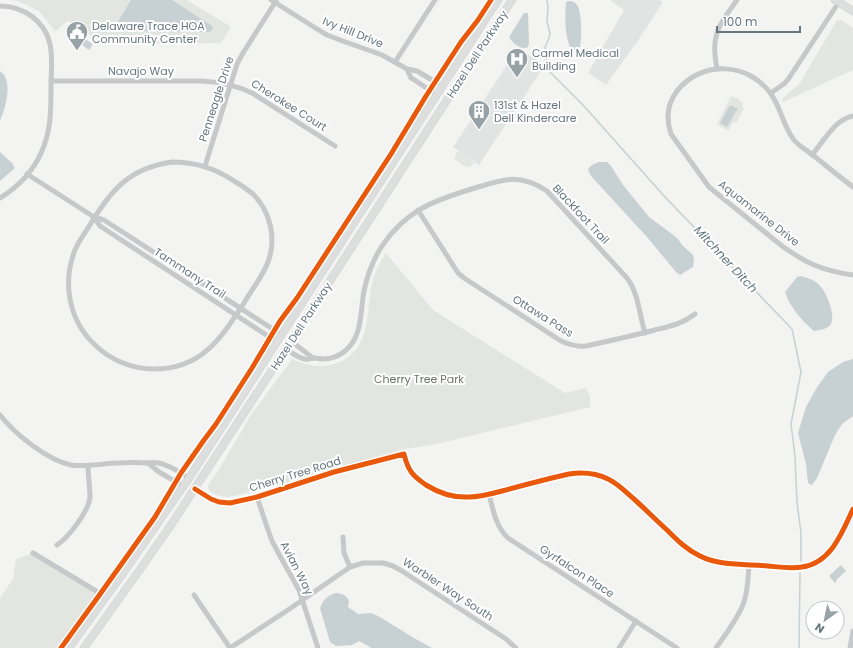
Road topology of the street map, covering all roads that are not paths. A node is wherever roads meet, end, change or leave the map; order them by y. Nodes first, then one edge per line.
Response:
1 (435, 0) edge
2 (498, 0) edge
3 (512, 0) edge
4 (737, 0) edge
5 (274, 1) edge
6 (837, 1) edge
7 (0, 6) edge
8 (853, 12) edge
9 (395, 62) junction
10 (407, 69) junction
11 (717, 69) junction
12 (51, 81) junction
13 (230, 84) junction
14 (442, 86) junction
15 (771, 93) junction
16 (436, 95) junction
17 (853, 116) edge
18 (335, 146) dead end
19 (812, 155) junction
20 (205, 166) junction
21 (27, 174) junction
22 (853, 188) edge
23 (0, 198) edge
24 (418, 210) junction
25 (94, 217) junction
26 (853, 275) edge
27 (238, 311) junction
28 (695, 314) dead end
29 (645, 333) junction
30 (282, 335) junction
31 (277, 342) junction
32 (291, 342) junction
33 (286, 349) junction
34 (313, 358) junction
35 (0, 415) edge
36 (148, 463) junction
37 (88, 466) junction
38 (189, 478) junction
39 (183, 486) junction
40 (195, 489) junction
41 (489, 494) junction
42 (258, 497) junction
43 (853, 509) edge
44 (848, 520) junction
45 (853, 523) edge
46 (343, 537) dead end
47 (56, 545) dead end
48 (33, 553) dead end
49 (749, 564) junction
50 (350, 567) junction
51 (194, 596) dead end
52 (106, 597) junction
53 (303, 599) junction
54 (636, 621) junction
55 (853, 631) edge
56 (69, 648) edge
57 (84, 648) edge
58 (230, 648) edge
59 (318, 648) edge
60 (516, 648) edge
61 (619, 648) edge
62 (677, 648) edge
63 (716, 648) edge
64 (850, 648) edge

1 - 9 street
2 - 14 main road, Hazel Dell Parkway
3 - 32 main road, Hazel Dell Parkway
4 - 11 street
5 - 9 street, Ivy Hill Drive
5 - 13 street, Penneagle Drive
6 - 8 main road
6 - 15 street
7 - 12 street
9 - 10 street, Ivy Hill Drive
10 - 14 street, Ivy Hill Drive
10 - 16 street, Ivy Hill Drive
11 - 15 street, Aquamarine Drive
11 - 26 street, Aquamarine Drive
12 - 13 street, Navajo Way
12 - 21 street
13 - 18 street, Cherokee Court
13 - 20 street, Penneagle Drive
14 - 16 main road, Hazel Dell Parkway
15 - 19 street
16 - 30 main road, Hazel Dell Parkway
17 - 19 street
19 - 22 street
20 - 25 street
20 - 27 street
21 - 23 street
21 - 25 street, Tammany Trail
24 - 29 street, Ottawa Pass
24 - 29 street, Blackfoot Trail
24 - 34 street, Blackfoot Trail
25 - 27 street, Tammany Trail
25 - 27 street, Tammany Trail
25 - 27 street
27 - 30 street, Tammany Trail
27 - 31 street, Tammany Trail
28 - 29 street, Ottawa Pass
30 - 31 main road, Hazel Dell Parkway
31 - 38 main road, Hazel Dell Parkway
32 - 33 main road, Hazel Dell Parkway
32 - 34 street
33 - 34 street, Blackfoot Trail
33 - 40 main road, Hazel Dell Parkway
35 - 37 street
36 - 37 street
36 - 38 street
36 - 39 street
37 - 47 street
38 - 39 main road, Hazel Dell Parkway
39 - 52 main road, Hazel Dell Parkway
40 - 42 street, Cherry Tree Road
40 - 57 main road, Hazel Dell Parkway
41 - 42 street, Cherry Tree Road
41 - 49 street
41 - 54 street, Gyrfalcon Place
42 - 53 street, Avian Way
43 - 44 street
44 - 45 street
44 - 49 street
46 - 50 street
48 - 52 street
49 - 63 street
50 - 53 street, Warbler Way South
50 - 60 street, Warbler Way South
51 - 58 street
52 - 56 main road, Hazel Dell Parkway
53 - 58 street, Warbler Way South
53 - 59 street, Avian Way
54 - 61 street
54 - 62 street, Gyrfalcon Place
55 - 64 street

